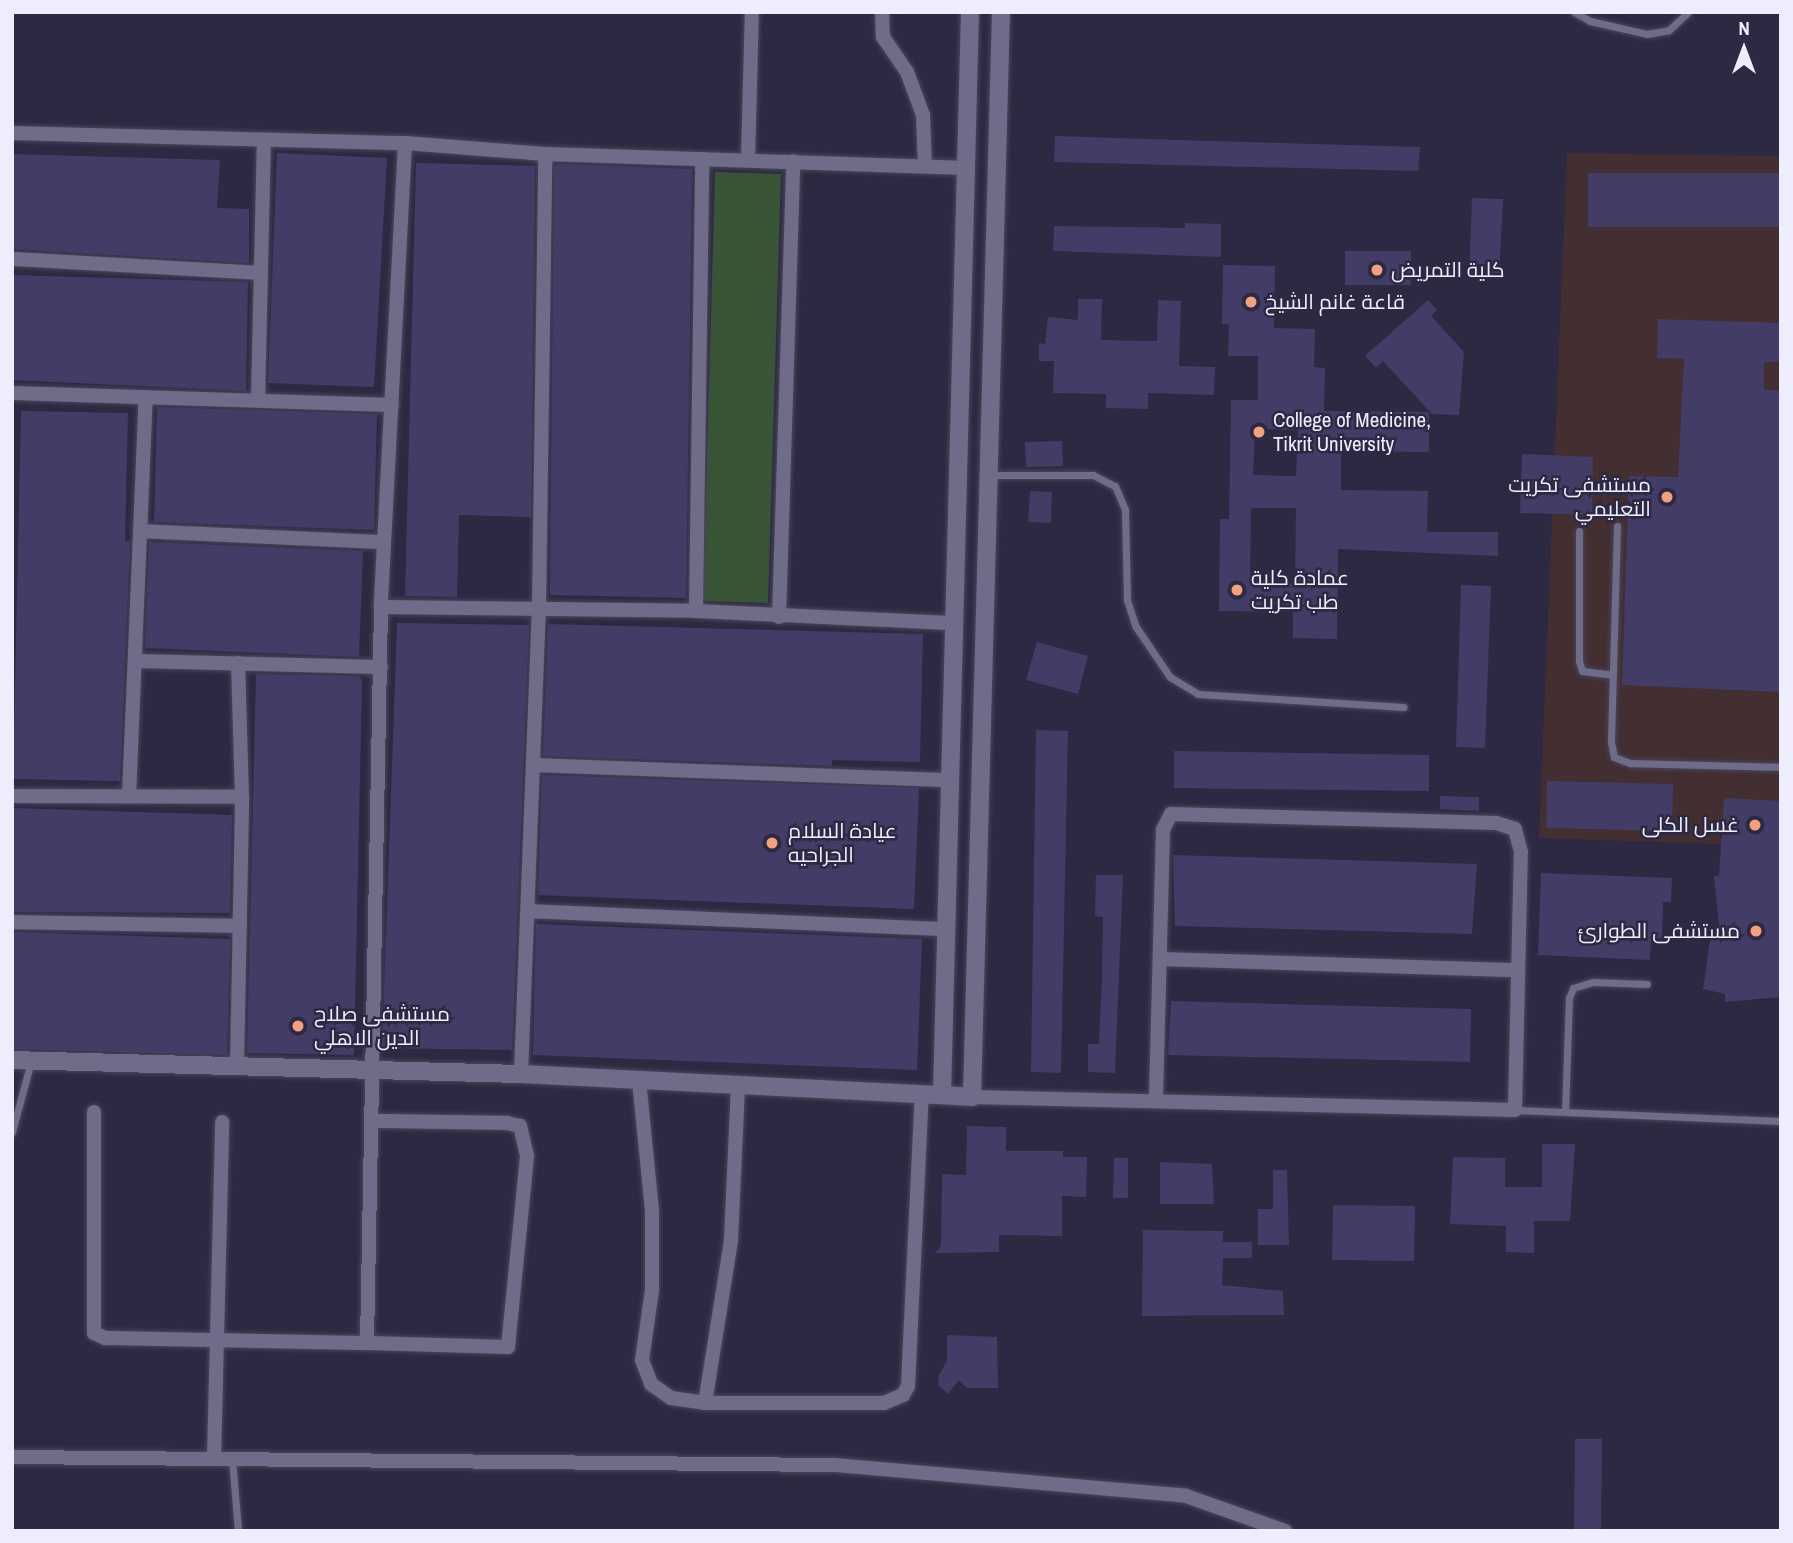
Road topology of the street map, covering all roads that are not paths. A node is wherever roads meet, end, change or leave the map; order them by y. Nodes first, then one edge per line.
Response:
1 (751, 12) edge
2 (882, 12) edge
3 (970, 12) edge
4 (1001, 12) edge
5 (1574, 12) edge
6 (1688, 12) edge
7 (12, 133) edge
8 (264, 140) junction
9 (405, 144) junction
10 (545, 154) junction
11 (702, 159) junction
12 (748, 160) junction
13 (793, 161) junction
14 (925, 166) junction
15 (968, 167) junction
16 (12, 259) edge
17 (260, 273) junction
18 (961, 390) junction
19 (989, 392) junction
20 (12, 393) edge
21 (146, 397) junction
22 (258, 400) junction
23 (392, 405) junction
24 (987, 475) junction
25 (1617, 526) dead end
26 (140, 531) junction
27 (1579, 531) dead end
28 (384, 542) junction
29 (381, 607) junction
30 (539, 609) junction
31 (696, 611) junction
32 (779, 617) junction
33 (954, 623) junction
34 (136, 661) junction
35 (238, 663) junction
36 (381, 667) junction
37 (1613, 675) junction
38 (1404, 707) dead end
39 (533, 765) junction
40 (1781, 767) edge
41 (951, 780) junction
42 (12, 796) edge
43 (129, 796) junction
44 (242, 797) junction
45 (528, 911) junction
46 (12, 922) edge
47 (240, 926) junction
48 (946, 929) junction
49 (1160, 959) junction
50 (1517, 970) junction
51 (1647, 984) dead end
52 (12, 1060) edge
53 (31, 1060) junction
54 (237, 1066) junction
55 (369, 1070) junction
56 (521, 1074) junction
57 (639, 1080) junction
58 (738, 1085) junction
59 (922, 1094) junction
60 (942, 1095) junction
61 (972, 1097) junction
62 (1156, 1101) junction
63 (1515, 1110) junction
64 (94, 1112) dead end
65 (1565, 1112) junction
66 (373, 1121) junction
67 (1781, 1121) edge
68 (222, 1122) dead end
69 (12, 1132) edge
70 (219, 1340) junction
71 (368, 1343) junction
72 (705, 1403) junction
73 (12, 1457) edge
74 (214, 1459) junction
75 (232, 1459) junction
76 (238, 1531) edge
77 (1285, 1531) edge

1 - 12 street
2 - 14 street
3 - 15 street
4 - 19 street
5 - 6 lane
7 - 8 street
8 - 9 street
8 - 17 street
9 - 10 street
9 - 23 street
10 - 11 street
10 - 30 street
11 - 12 street
11 - 31 street
12 - 13 street
13 - 14 street
13 - 32 street
14 - 15 street
15 - 18 street
16 - 17 street
17 - 22 street
18 - 19 street
18 - 33 street
19 - 24 street
20 - 21 street
21 - 22 street
21 - 26 street
22 - 23 street
23 - 28 street
24 - 38 lane
24 - 61 street
25 - 37 lane
26 - 28 street
26 - 34 street
27 - 37 lane
28 - 29 street
29 - 30 street
29 - 36 street
30 - 31 street
30 - 39 street
31 - 32 street
32 - 33 street
33 - 41 street
34 - 35 street
34 - 43 street
35 - 36 street
35 - 44 street
36 - 55 street
37 - 40 lane
39 - 41 street
39 - 45 street
41 - 48 street
42 - 43 street
43 - 44 street
44 - 47 street
45 - 48 street
45 - 56 street
46 - 47 street
47 - 54 street
48 - 60 street
49 - 50 street
49 - 50 street
49 - 62 street
50 - 63 street
51 - 65 lane
52 - 53 street
53 - 54 street
53 - 69 lane
54 - 55 street
55 - 56 street
55 - 66 street
56 - 57 street
57 - 58 street
57 - 72 street
58 - 59 street
58 - 72 street
59 - 60 street
59 - 72 street
60 - 61 street
61 - 62 street
62 - 63 street
63 - 65 lane
64 - 70 street
65 - 67 lane
66 - 71 street
66 - 71 street
68 - 70 street
70 - 71 street
70 - 74 street
73 - 74 street
74 - 75 street
75 - 76 lane
75 - 77 street

